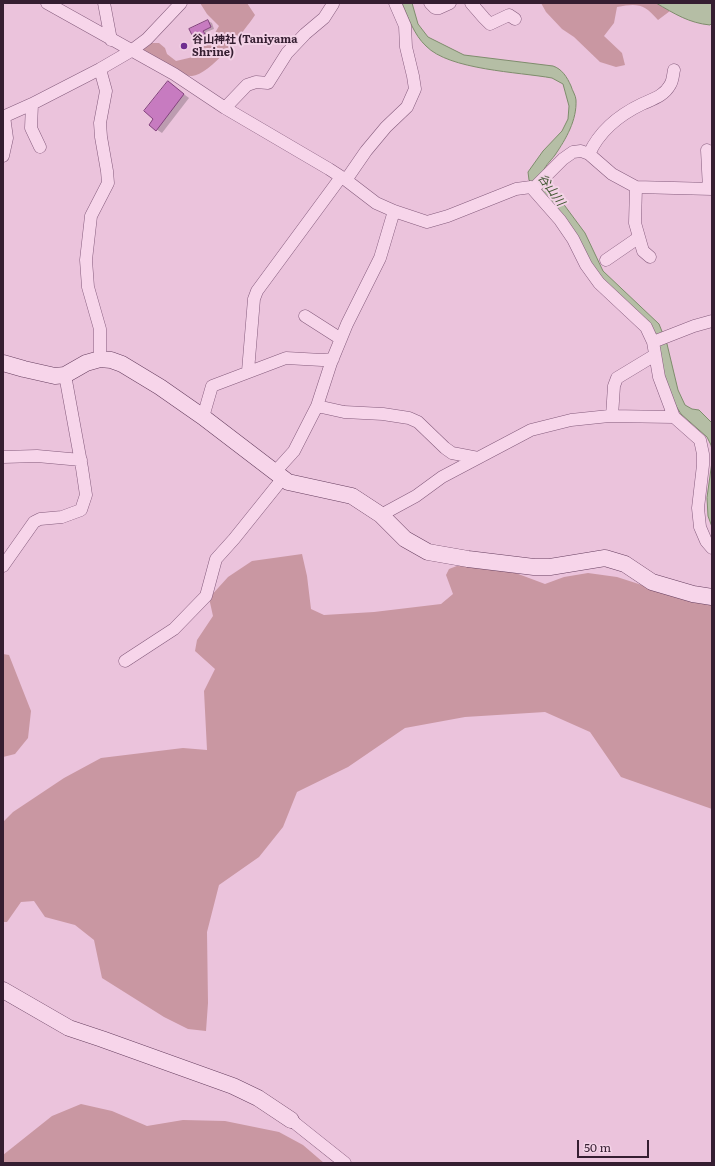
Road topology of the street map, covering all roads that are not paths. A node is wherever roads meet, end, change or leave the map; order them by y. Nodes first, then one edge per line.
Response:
1 (47, 3) edge
2 (104, 3) edge
3 (181, 3) edge
4 (395, 3) edge
5 (430, 3) edge
6 (450, 3) edge
7 (471, 3) edge
8 (333, 4) edge
9 (515, 19) dead end
10 (111, 40) junction
11 (131, 51) junction
12 (100, 69) junction
13 (674, 70) dead end
14 (32, 104) junction
15 (225, 108) junction
16 (3, 116) edge
17 (40, 147) dead end
18 (706, 150) dead end
19 (589, 154) junction
20 (3, 156) edge
21 (344, 179) junction
22 (636, 187) junction
23 (710, 189) edge
24 (533, 190) junction
25 (394, 212) junction
26 (638, 238) junction
27 (650, 256) dead end
28 (606, 260) dead end
29 (305, 316) dead end
30 (712, 321) edge
31 (340, 339) junction
32 (653, 342) junction
33 (655, 355) junction
34 (100, 359) junction
35 (333, 359) junction
36 (3, 363) edge
37 (248, 371) junction
38 (65, 375) junction
39 (318, 406) junction
40 (612, 416) junction
41 (203, 417) junction
42 (674, 417) junction
43 (3, 457) edge
44 (478, 458) junction
45 (81, 460) junction
46 (279, 475) junction
47 (381, 515) junction
48 (710, 543) edge
49 (3, 566) edge
50 (712, 597) edge
51 (125, 661) dead end
52 (3, 990) edge
53 (292, 1120) joint
54 (345, 1163) edge

1 - 10 street
2 - 10 street
3 - 11 street
4 - 21 street
5 - 6 street
7 - 9 street
8 - 15 street
10 - 11 street
11 - 12 street
11 - 15 street
12 - 14 street
12 - 34 street
13 - 19 street
14 - 16 street
14 - 17 street
15 - 21 street
16 - 20 street
18 - 23 street
19 - 22 street
19 - 24 street
21 - 25 street
21 - 37 street
22 - 23 street
22 - 26 street
24 - 25 street
24 - 32 street
25 - 31 street
26 - 27 street
26 - 28 street
29 - 31 street
30 - 32 street
31 - 35 street
32 - 33 street
33 - 40 street
33 - 42 street
34 - 38 street
34 - 41 street
35 - 37 street
35 - 39 street
36 - 38 street
37 - 41 street
38 - 45 street
39 - 44 street
39 - 46 street
40 - 42 street
40 - 44 street
41 - 46 street
42 - 48 street
43 - 45 street
44 - 47 street
45 - 49 street
46 - 47 street
46 - 51 street
47 - 50 street
52 - 53 street
53 - 54 street

